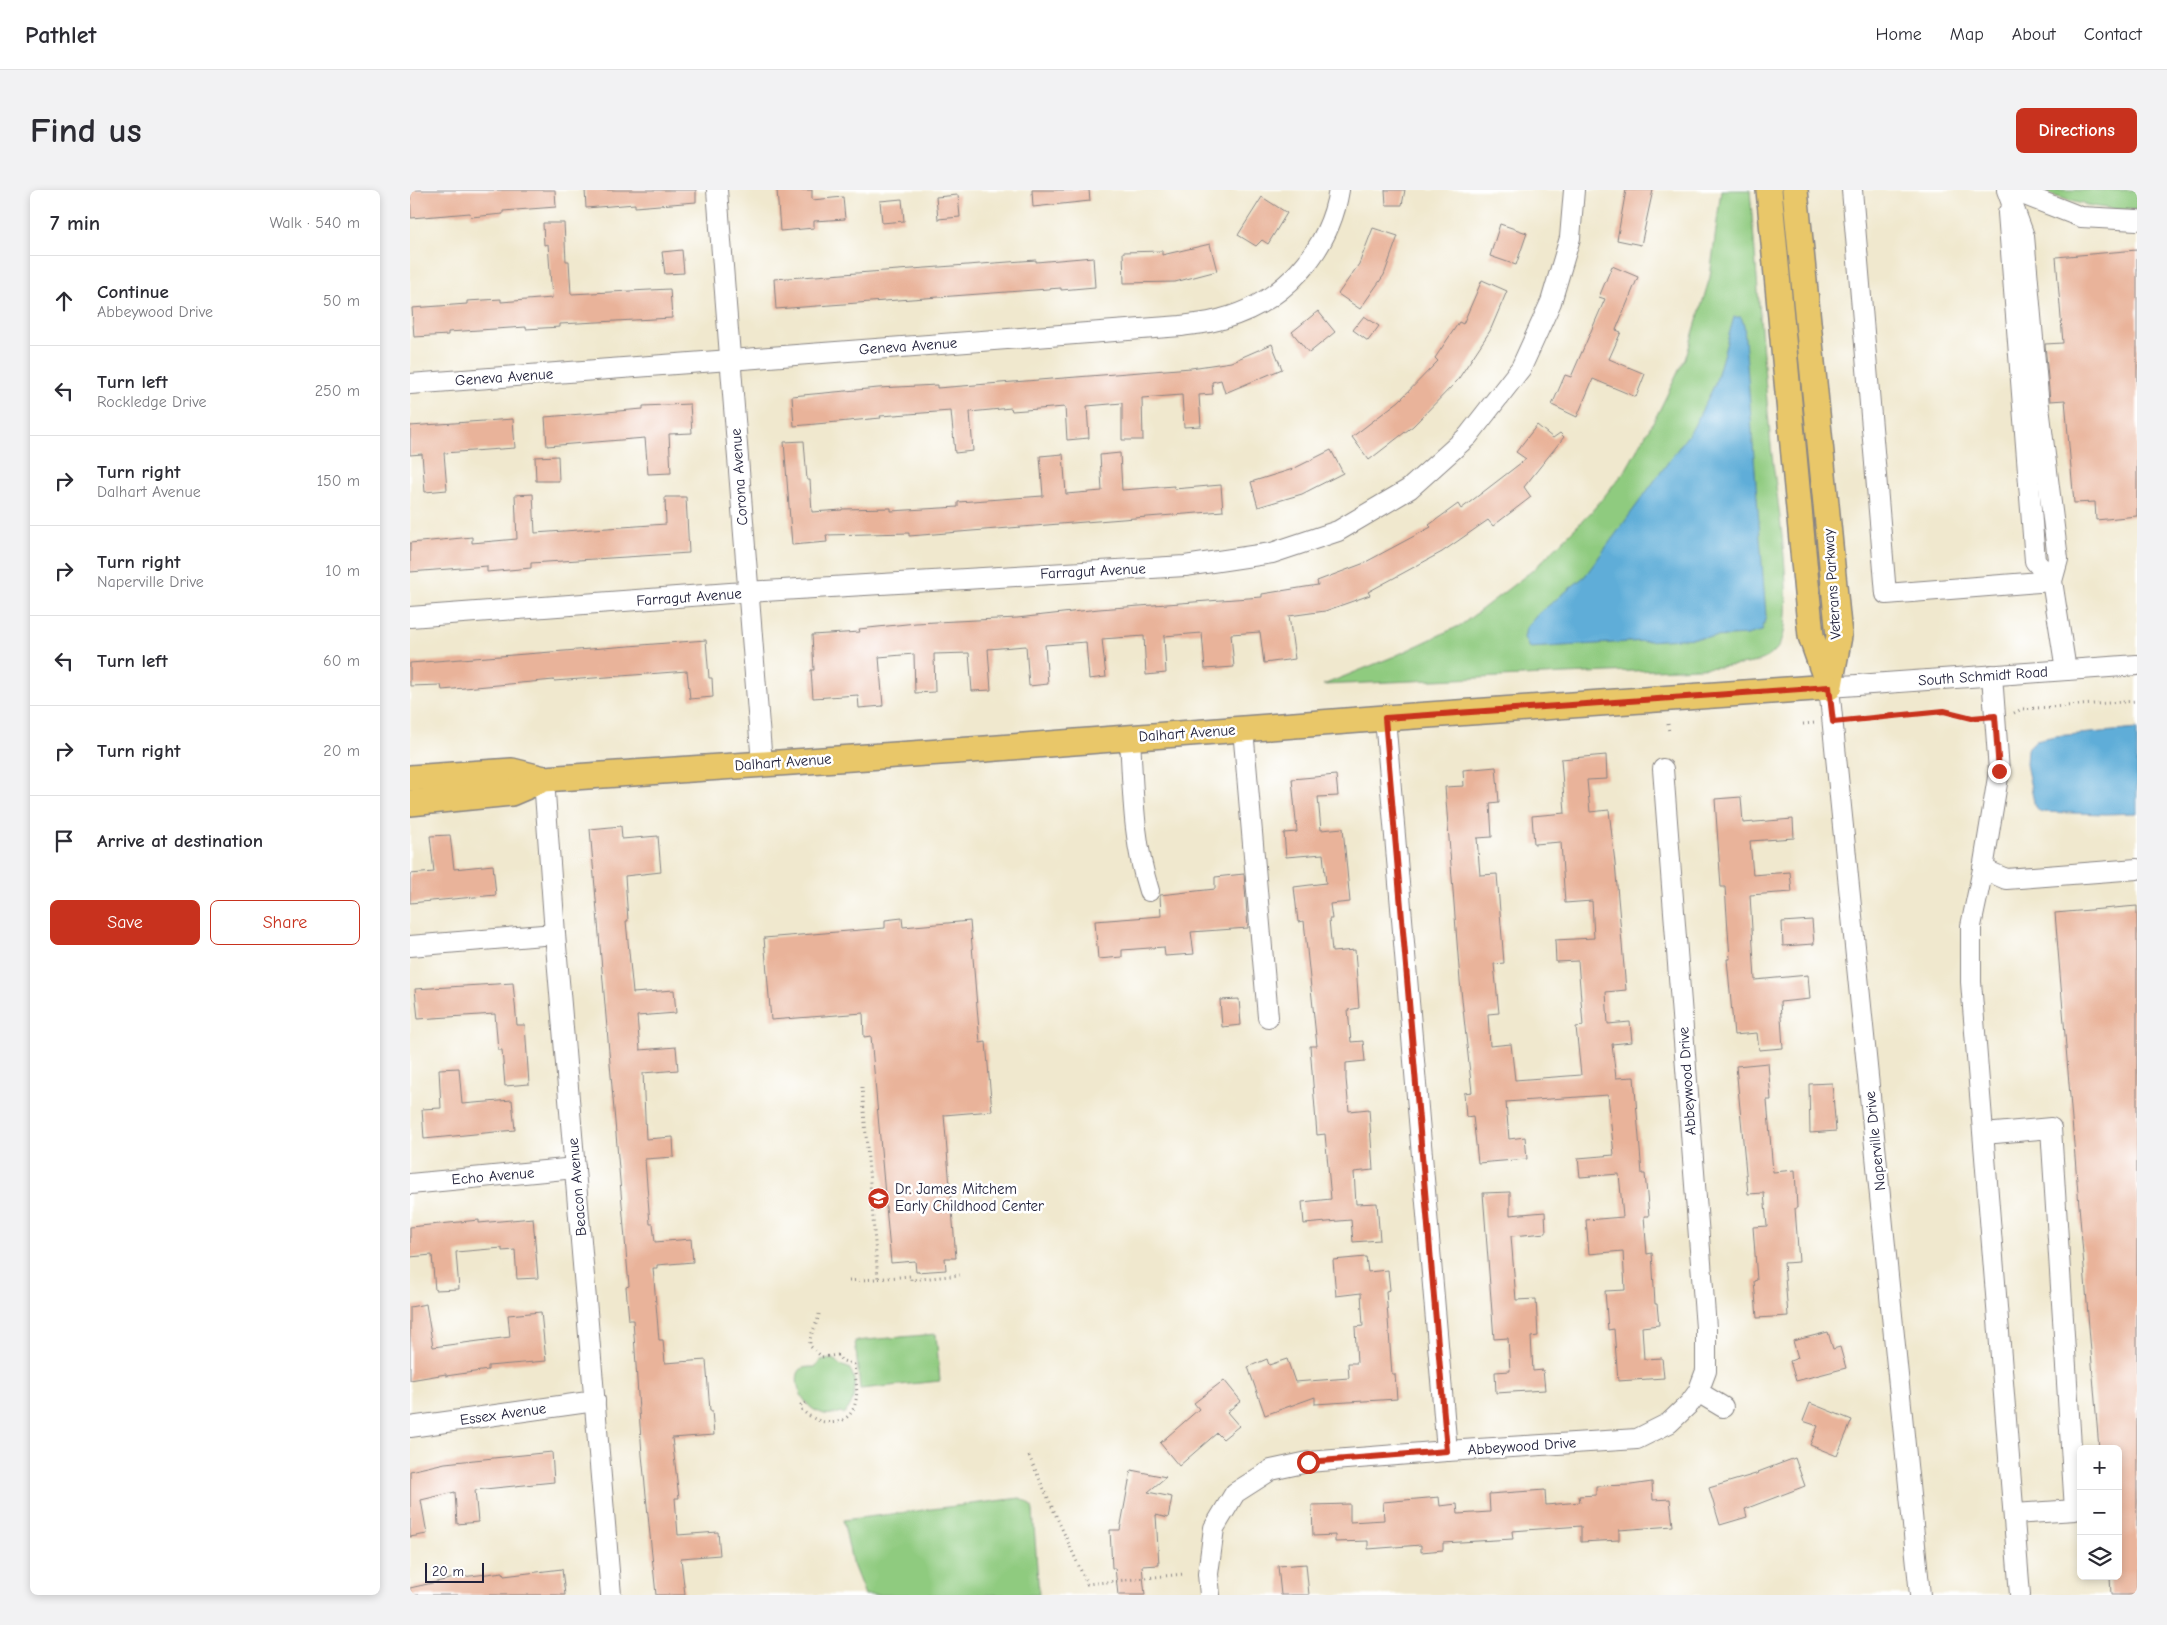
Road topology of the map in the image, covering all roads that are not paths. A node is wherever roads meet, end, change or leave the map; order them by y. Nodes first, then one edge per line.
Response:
1 (717, 190) edge
2 (1339, 190) edge
3 (1574, 190) edge
4 (1769, 190) edge
5 (1795, 190) edge
6 (1852, 190) edge
7 (2006, 190) edge
8 (2012, 190) edge
9 (2137, 220) edge
10 (730, 360) junction
11 (410, 384) edge
12 (2037, 468) junction
13 (2051, 503) junction
14 (2031, 506) junction
15 (2052, 582) junction
16 (748, 592) junction
17 (410, 618) edge
18 (2137, 665) edge
19 (2066, 670) junction
20 (1992, 675) junction
21 (1829, 687) junction
22 (1385, 718) junction
23 (1243, 729) junction
24 (1130, 738) junction
25 (762, 764) junction
26 (1663, 769) dead end
27 (410, 778) edge
28 (544, 779) junction
29 (410, 803) edge
30 (1983, 869) junction
31 (2137, 870) edge
32 (1149, 891) dead end
33 (555, 934) junction
34 (410, 946) edge
35 (1268, 1017) dead end
36 (1984, 1134) junction
37 (575, 1168) junction
38 (410, 1184) edge
39 (1698, 1392) junction
40 (595, 1401) junction
41 (1723, 1406) dead end
42 (410, 1427) edge
43 (1447, 1451) junction
44 (2014, 1514) junction
45 (611, 1595) edge
46 (1210, 1595) edge
47 (1920, 1595) edge
48 (2020, 1595) edge

1 - 10 street, Corona Avenue
2 - 10 street, Geneva Avenue
3 - 16 street, Farragut Avenue
4 - 21 main road, Veterans Parkway
5 - 21 main road, Veterans Parkway
6 - 15 street
7 - 12 street
8 - 9 street
10 - 11 street, Geneva Avenue
10 - 16 street, Corona Avenue
12 - 13 street
12 - 14 street
13 - 14 street
13 - 15 street
14 - 15 street
15 - 19 street
16 - 17 street, Farragut Avenue
16 - 25 street, Corona Avenue
18 - 19 street, South Schmidt Road
19 - 20 street, South Schmidt Road
20 - 21 street, South Schmidt Road
20 - 30 street
21 - 22 main road, Dalhart Avenue
21 - 47 street, Naperville Drive
22 - 23 main road, Dalhart Avenue
22 - 43 street
23 - 24 main road, Dalhart Avenue
23 - 35 street
24 - 25 main road, Dalhart Avenue
24 - 32 street
25 - 28 main road, Dalhart Avenue
26 - 39 street, Abbeywood Drive
27 - 28 main road, Dalhart Avenue
28 - 29 main road, Dalhart Avenue
28 - 33 street, Beacon Avenue
30 - 31 street
30 - 36 street
33 - 34 street
33 - 37 street, Beacon Avenue
36 - 44 street
36 - 44 street
37 - 38 street, Echo Avenue
37 - 40 street, Beacon Avenue
39 - 41 street
39 - 43 street, Abbeywood Drive
40 - 42 street, Essex Avenue
40 - 45 street, Beacon Avenue
43 - 46 street, Abbeywood Drive
44 - 48 street

